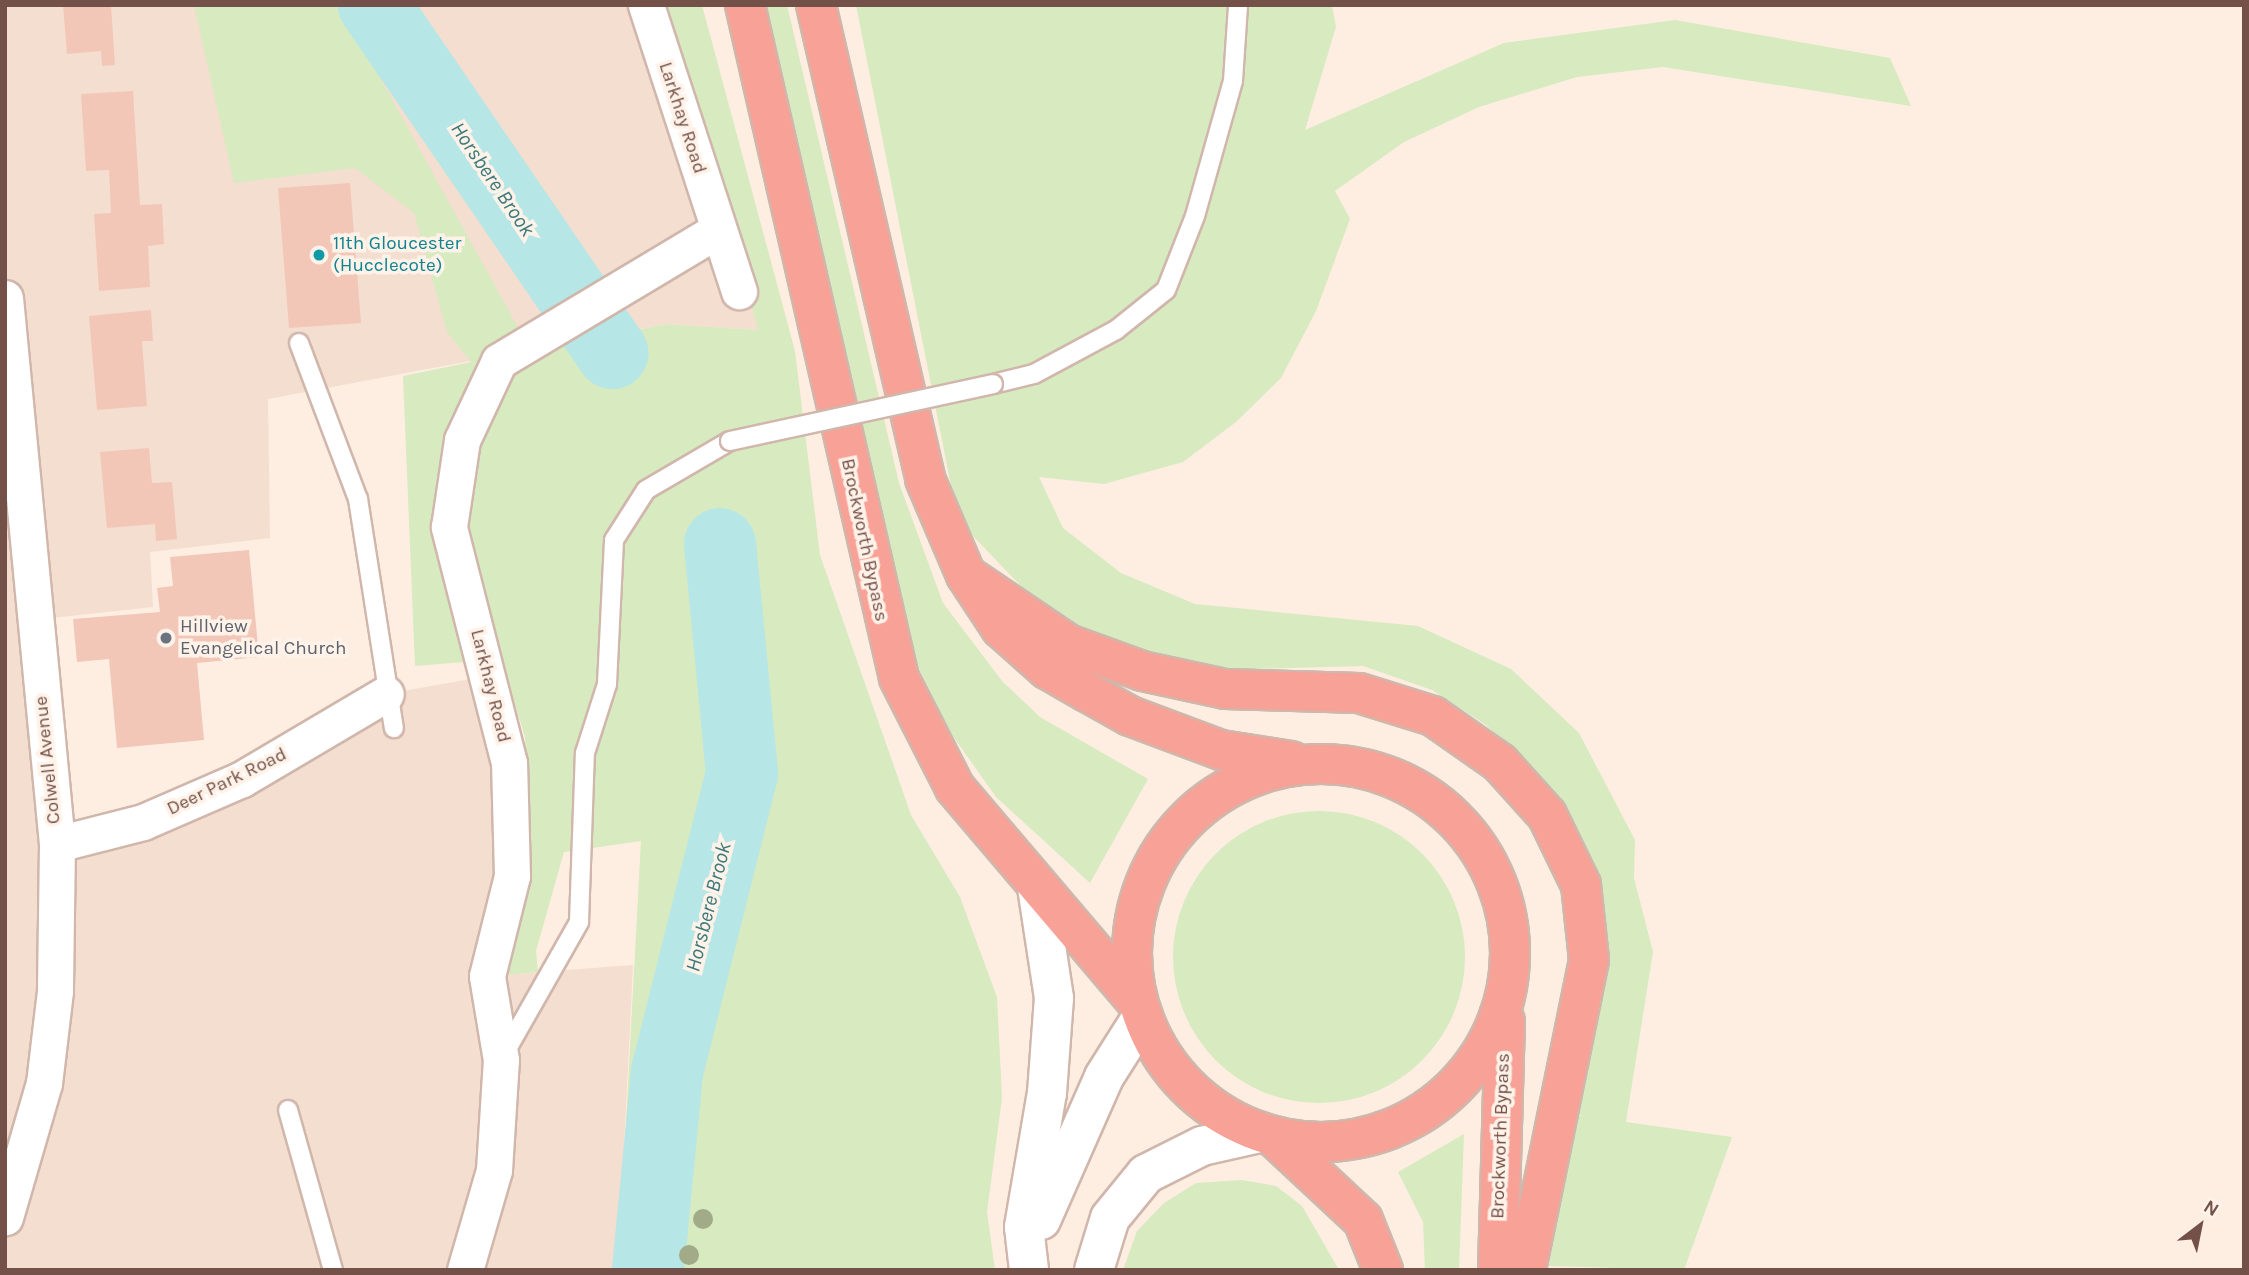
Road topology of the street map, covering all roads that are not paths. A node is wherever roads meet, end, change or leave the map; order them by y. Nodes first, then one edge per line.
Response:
1 (646, 5) edge
2 (745, 5) edge
3 (816, 5) edge
4 (1238, 5) edge
5 (718, 230) junction
6 (739, 291) dead end
7 (5, 298) edge
8 (299, 343) dead end
9 (13, 475) edge
10 (966, 575) junction
11 (386, 694) junction
12 (394, 728) dead end
13 (1311, 764) junction
14 (57, 844) junction
15 (1037, 887) junction
16 (1506, 1002) junction
17 (1140, 1010) junction
18 (501, 1060) junction
19 (288, 1111) dead end
20 (1267, 1136) junction
21 (8, 1194) edge
22 (333, 1270) edge
23 (465, 1270) edge
24 (1030, 1270) edge
25 (1094, 1270) edge
26 (1383, 1270) edge
27 (1498, 1270) edge
28 (1526, 1270) edge

1 - 5 street, Larkhay Road
2 - 15 highway, Brockworth Bypass
3 - 10 highway
4 - 18 lane, bridge
5 - 6 street, Larkhay Road
5 - 18 street, Larkhay Road
7 - 9 street, Colwell Avenue
8 - 11 lane
9 - 14 street, Colwell Avenue
10 - 13 highway
10 - 28 highway
11 - 12 lane
11 - 14 street, Deer Park Road
13 - 16 highway, Brockworth Bypass
13 - 17 highway
14 - 21 street, Colwell Avenue
15 - 17 highway, Brockworth Bypass
15 - 24 street
16 - 20 highway
16 - 27 highway, Brockworth Bypass
17 - 20 highway, Brockworth Bypass
17 - 24 street
18 - 23 street, Larkhay Road
19 - 22 lane
20 - 25 street
20 - 26 highway

